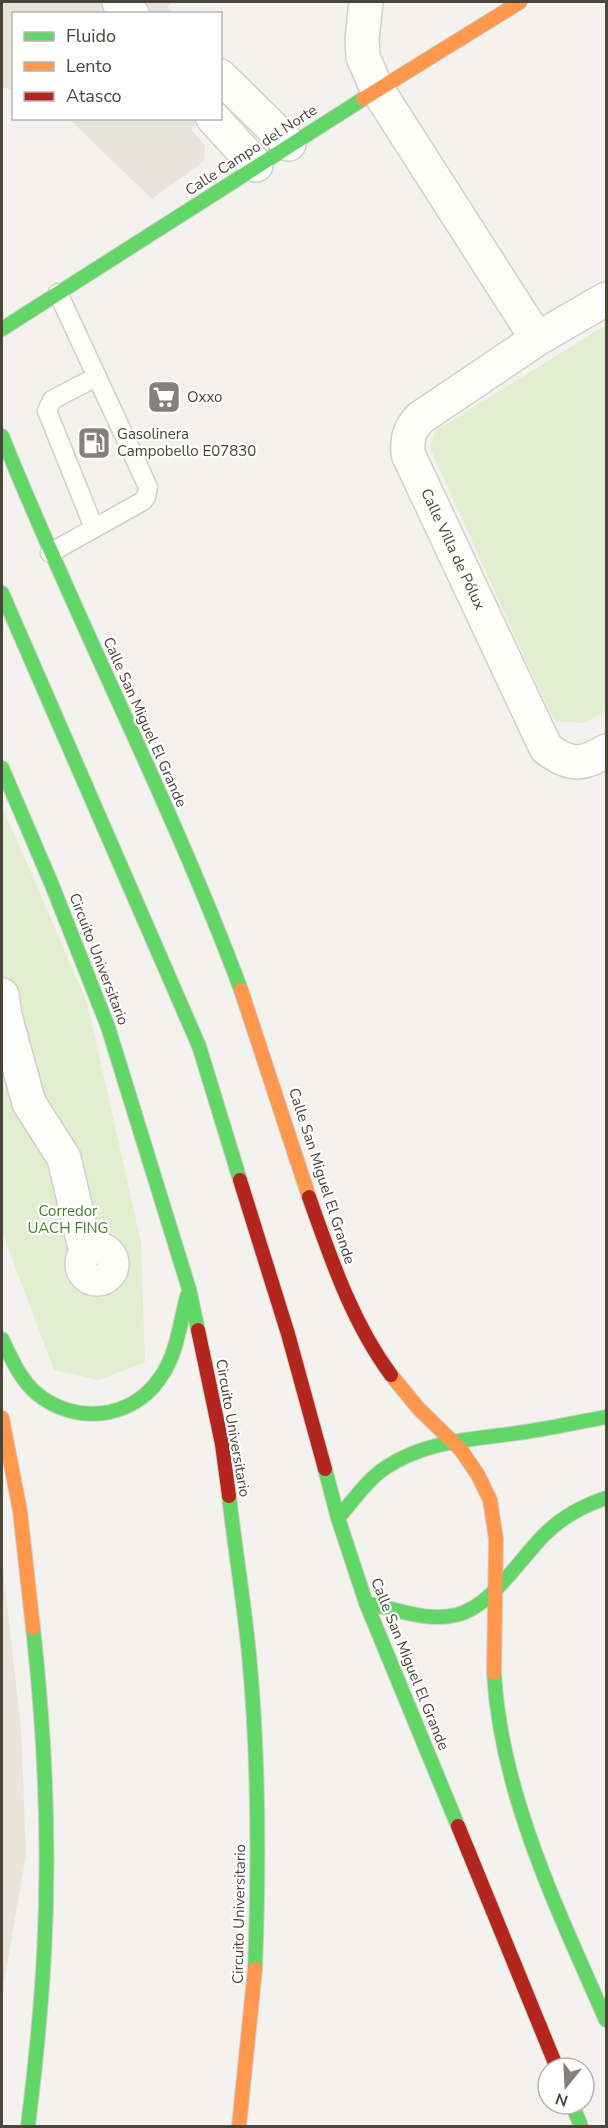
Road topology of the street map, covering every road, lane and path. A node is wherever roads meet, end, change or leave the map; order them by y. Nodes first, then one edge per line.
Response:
1 (118, 2) edge
2 (366, 2) edge
3 (520, 2) edge
4 (130, 12) edge
5 (222, 78) edge
6 (377, 89) junction
7 (215, 120) edge
8 (289, 144) junction
9 (256, 165) junction
10 (58, 294) junction
11 (606, 298) edge
12 (2, 330) edge
13 (537, 339) junction
14 (96, 377) junction
15 (2, 436) edge
16 (94, 528) junction
17 (50, 553) junction
18 (2, 593) edge
19 (606, 751) edge
20 (2, 768) edge
21 (2, 1003) edge
22 (86, 1252) dead end
23 (189, 1289) junction
24 (2, 1339) edge
25 (606, 1417) edge
26 (2, 1418) edge
27 (452, 1440) junction
28 (606, 1498) edge
29 (338, 1518) junction
30 (495, 1589) junction
31 (366, 1603) junction
32 (606, 2020) edge
33 (552, 2056) edge
34 (28, 2127) edge
35 (239, 2127) edge

1 - 4 street
2 - 6 street
3 - 6 street, Calle Campo del Norte
5 - 8 street
6 - 8 street, Calle Campo del Norte
6 - 13 street
7 - 9 street
8 - 9 street, Calle Campo del Norte
9 - 10 street, Calle Campo del Norte
10 - 12 street, Calle Campo del Norte
10 - 14 lane
11 - 13 street, Calle Villa de Pólux
13 - 19 street, Calle Villa de Pólux
14 - 16 lane
14 - 16 lane
15 - 17 street, Calle San Miguel El Grande
16 - 17 lane
17 - 27 street, Calle San Miguel El Grande
18 - 29 street, Calle San Miguel El Grande
20 - 23 street, Circuito Universitario
21 - 22 street
23 - 24 street
23 - 35 street, Circuito Universitario
25 - 27 street
26 - 34 street
27 - 29 street
27 - 30 street, Calle San Miguel El Grande
28 - 30 street
29 - 31 street, Calle San Miguel El Grande
30 - 31 street
30 - 32 street, Calle San Miguel El Grande
31 - 33 street, Calle San Miguel El Grande

